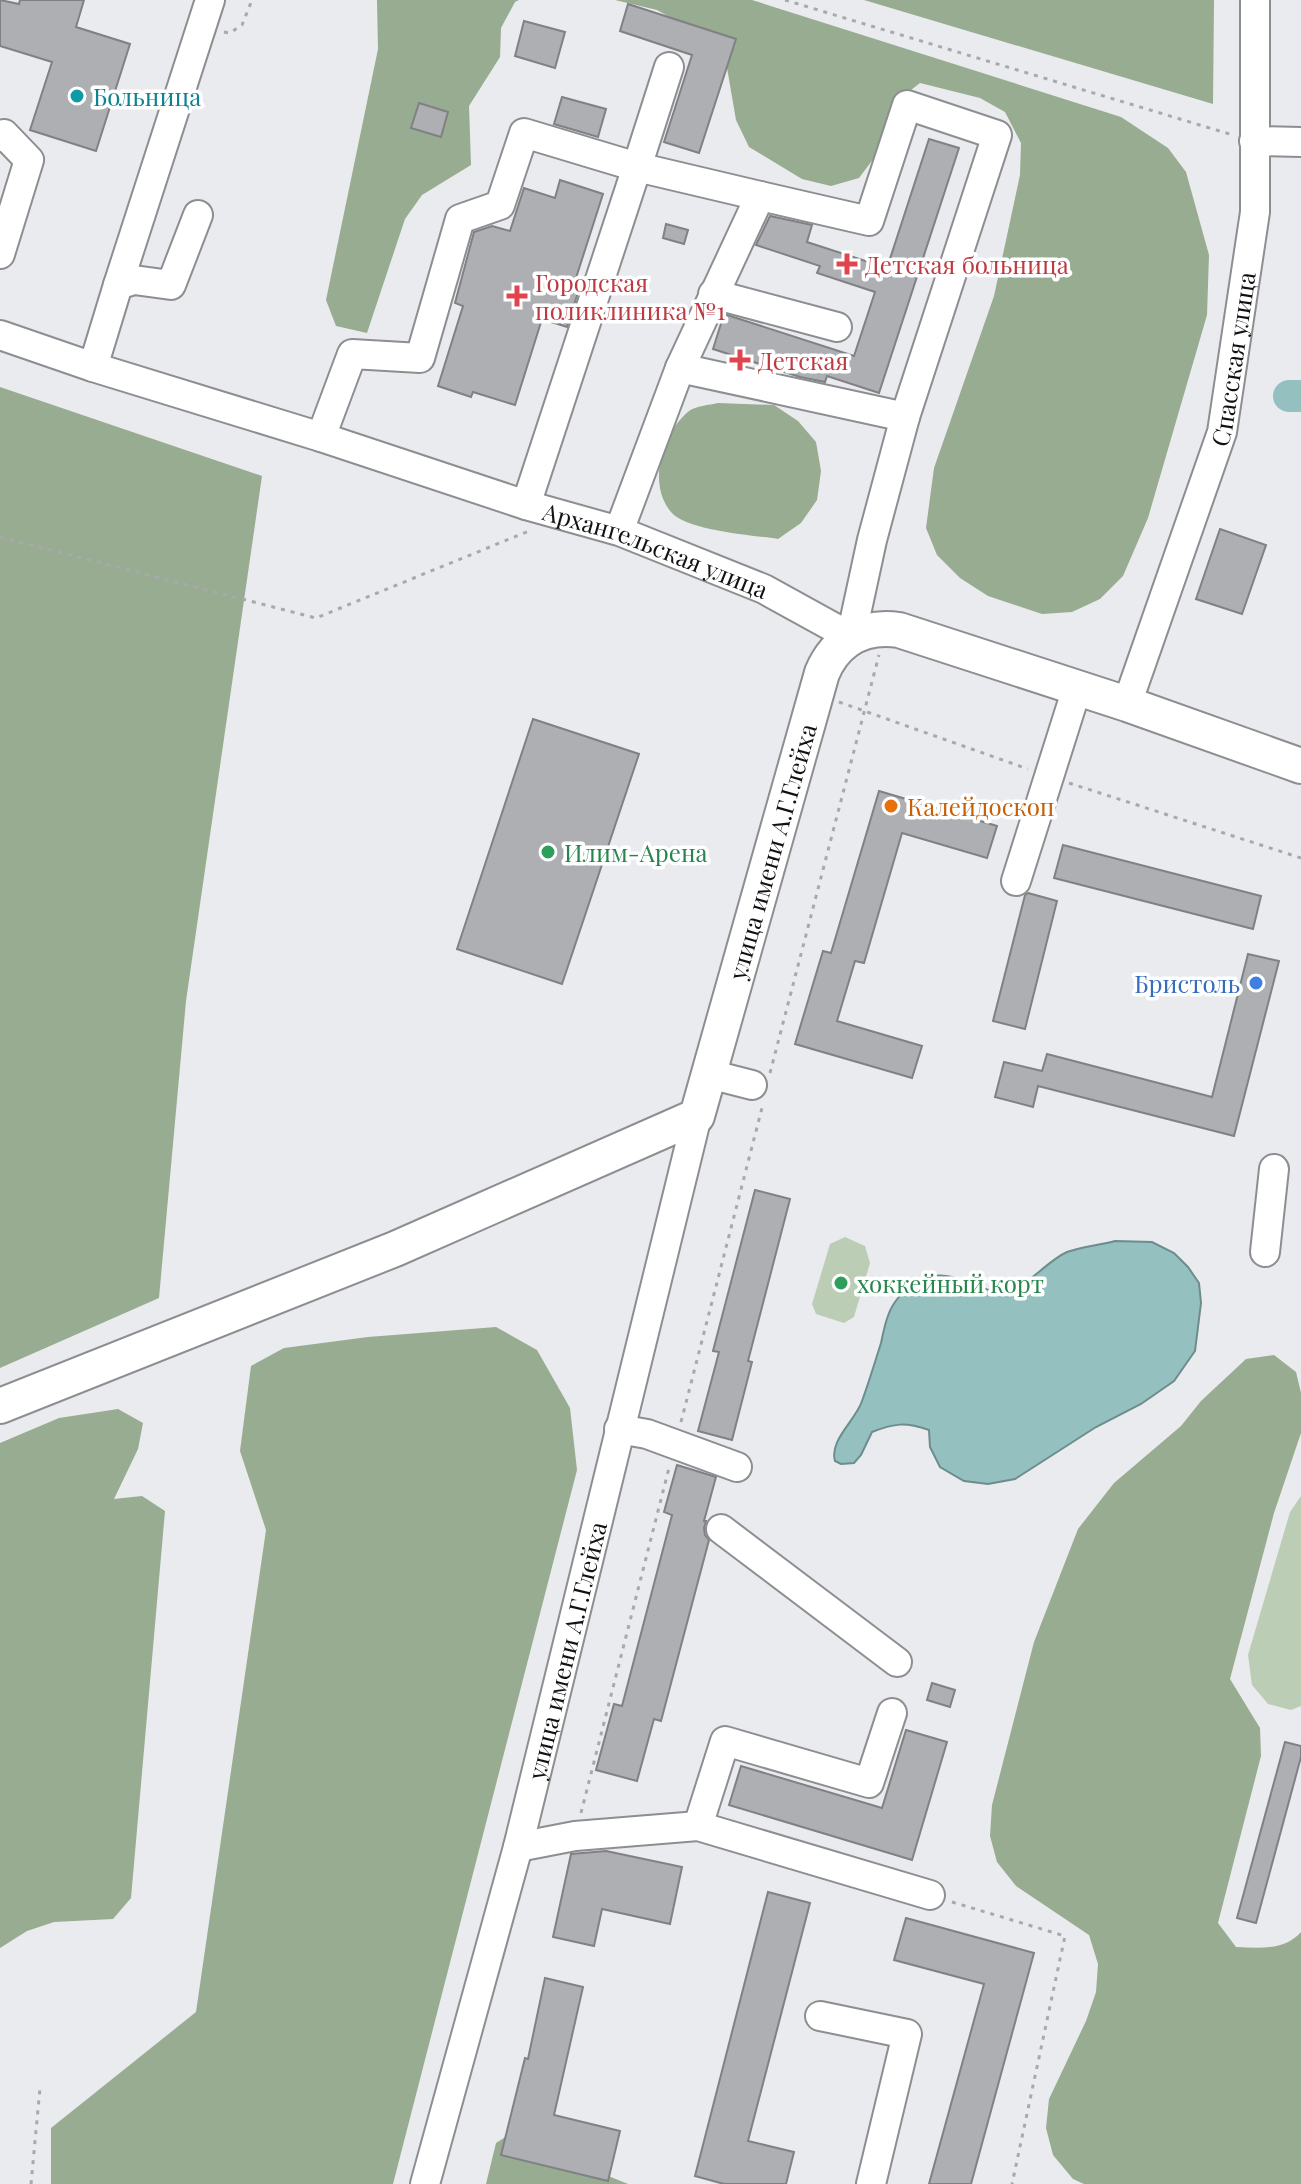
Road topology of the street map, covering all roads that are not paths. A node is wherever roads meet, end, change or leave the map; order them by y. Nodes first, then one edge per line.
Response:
1 (210, 0) edge
2 (1255, 0) edge
3 (669, 67) dead end
4 (0, 137) edge
5 (1254, 141) junction
6 (1301, 142) edge
7 (637, 167) junction
8 (760, 196) junction
9 (198, 215) dead end
10 (0, 254) edge
11 (118, 285) junction
12 (713, 294) junction
13 (837, 327) dead end
14 (0, 335) edge
15 (93, 367) junction
16 (680, 368) junction
17 (905, 417) junction
18 (321, 437) junction
19 (526, 505) junction
20 (619, 531) junction
21 (851, 637) junction
22 (1077, 688) junction
23 (1127, 704) junction
24 (1301, 766) edge
25 (1016, 881) dead end
26 (709, 1074) junction
27 (762, 1088) road end
28 (697, 1116) junction
29 (1274, 1169) dead end
30 (1265, 1252) dead end
31 (0, 1406) edge
32 (619, 1429) junction
33 (737, 1467) dead end
34 (721, 1529) dead end
35 (897, 1662) dead end
36 (892, 1713) dead end
37 (698, 1826) junction
38 (518, 1847) junction
39 (930, 1895) road end
40 (820, 2016) dead end
41 (425, 2184) edge
42 (871, 2184) edge

1 - 11 street
2 - 5 street, Спасская улица
3 - 7 street
4 - 10 street
5 - 6 street
5 - 23 street, Спасская улица
7 - 8 street
7 - 18 street
7 - 19 street
8 - 12 street
8 - 17 street
9 - 11 street
11 - 15 street
12 - 13 street
12 - 16 street
14 - 15 street, Архангельская улица
15 - 18 street, Архангельская улица
16 - 17 street
16 - 20 street
17 - 21 street
18 - 19 street, Архангельская улица
19 - 20 street, Архангельская улица
20 - 21 street, Архангельская улица
21 - 22 main road
21 - 26 main road, улица имени А.Г.Глейха
22 - 23 main road
22 - 25 street
23 - 24 main road
26 - 27 street
26 - 28 main road, улица имени А.Г.Глейха
28 - 31 main road
28 - 32 street, улица имени А.Г.Глейха
29 - 30 street
32 - 33 street
32 - 38 street, улица имени А.Г.Глейха
34 - 35 street
36 - 37 street
37 - 38 street
37 - 39 street
38 - 41 street, улица имени А.Г.Глейха
40 - 42 street

